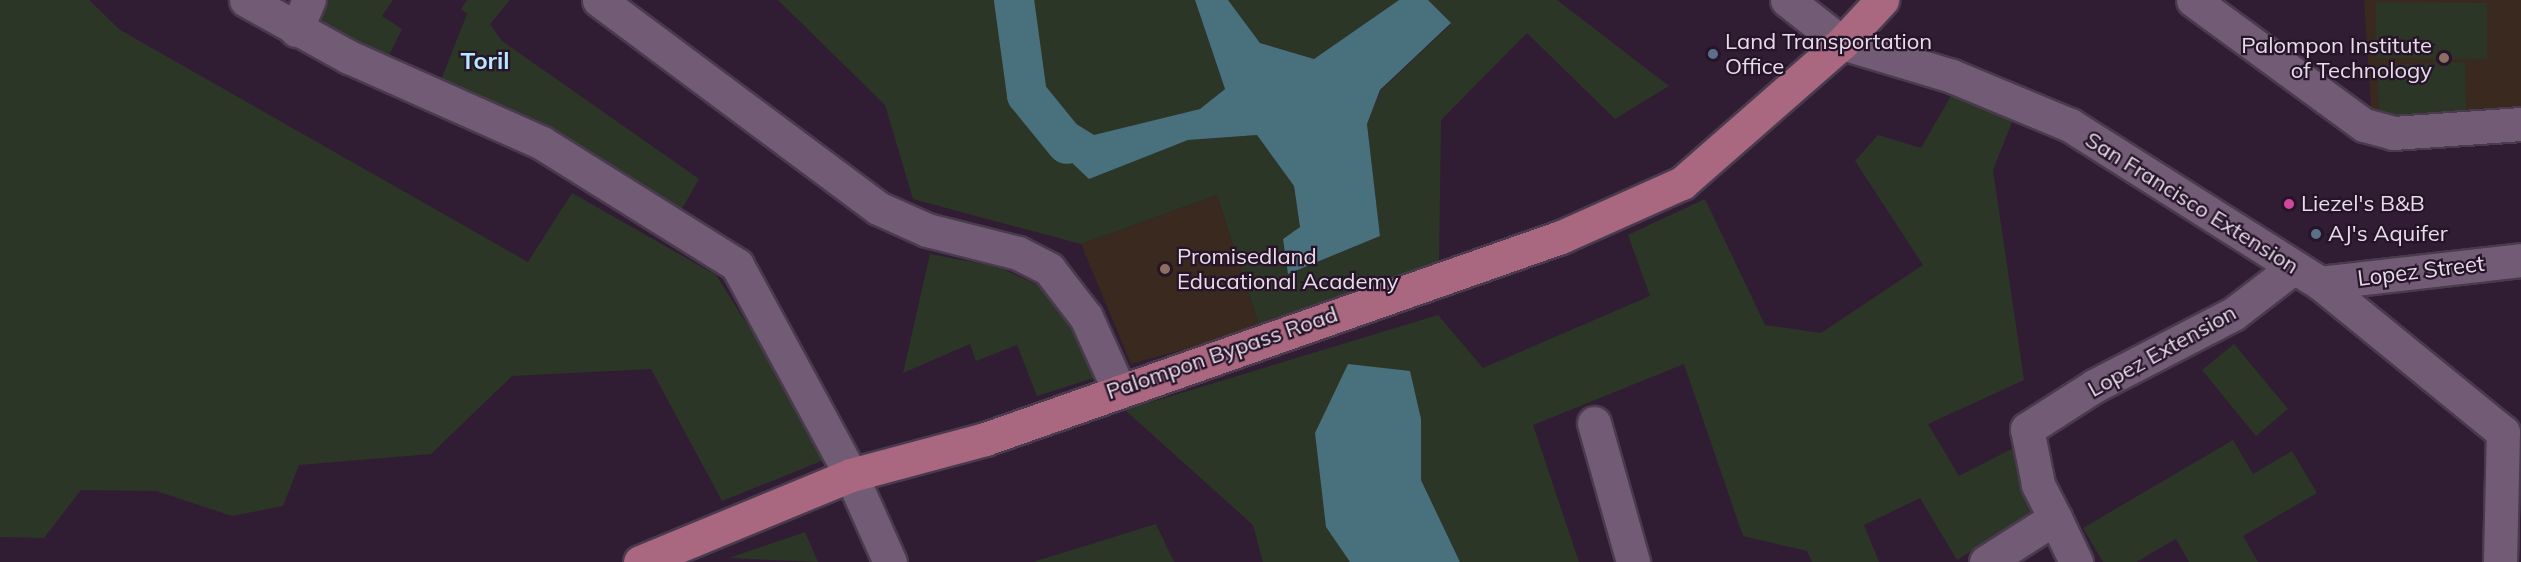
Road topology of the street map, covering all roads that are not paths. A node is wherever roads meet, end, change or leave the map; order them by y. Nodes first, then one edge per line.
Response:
1 (246, 0) edge
2 (309, 0) edge
3 (599, 0) edge
4 (1787, 0) edge
5 (1882, 0) edge
6 (2193, 0) edge
7 (296, 30) junction
8 (1842, 43) junction
9 (2521, 124) edge
10 (2521, 260) edge
11 (2306, 275) junction
12 (1118, 388) junction
13 (1594, 423) dead end
14 (2512, 432) edge
15 (851, 475) junction
16 (2055, 518) junction
17 (2500, 559) edge
18 (640, 562) edge
19 (891, 562) edge
20 (1633, 562) edge
21 (1986, 562) edge
22 (2076, 562) edge

1 - 7 street
2 - 7 street
3 - 12 street
4 - 8 street
5 - 8 main road, Palompon Bypass Road
6 - 9 street
7 - 15 street
8 - 11 street, San Francisco Extension
8 - 12 main road, Palompon Bypass Road
10 - 11 street, Lopez Street
11 - 14 street, San Francisco Extension
11 - 16 street, Lopez Extension
12 - 15 main road, Palompon Bypass Road
13 - 20 street
14 - 17 street
15 - 18 main road, Palompon Bypass Road
15 - 19 street
16 - 21 street
16 - 22 street

